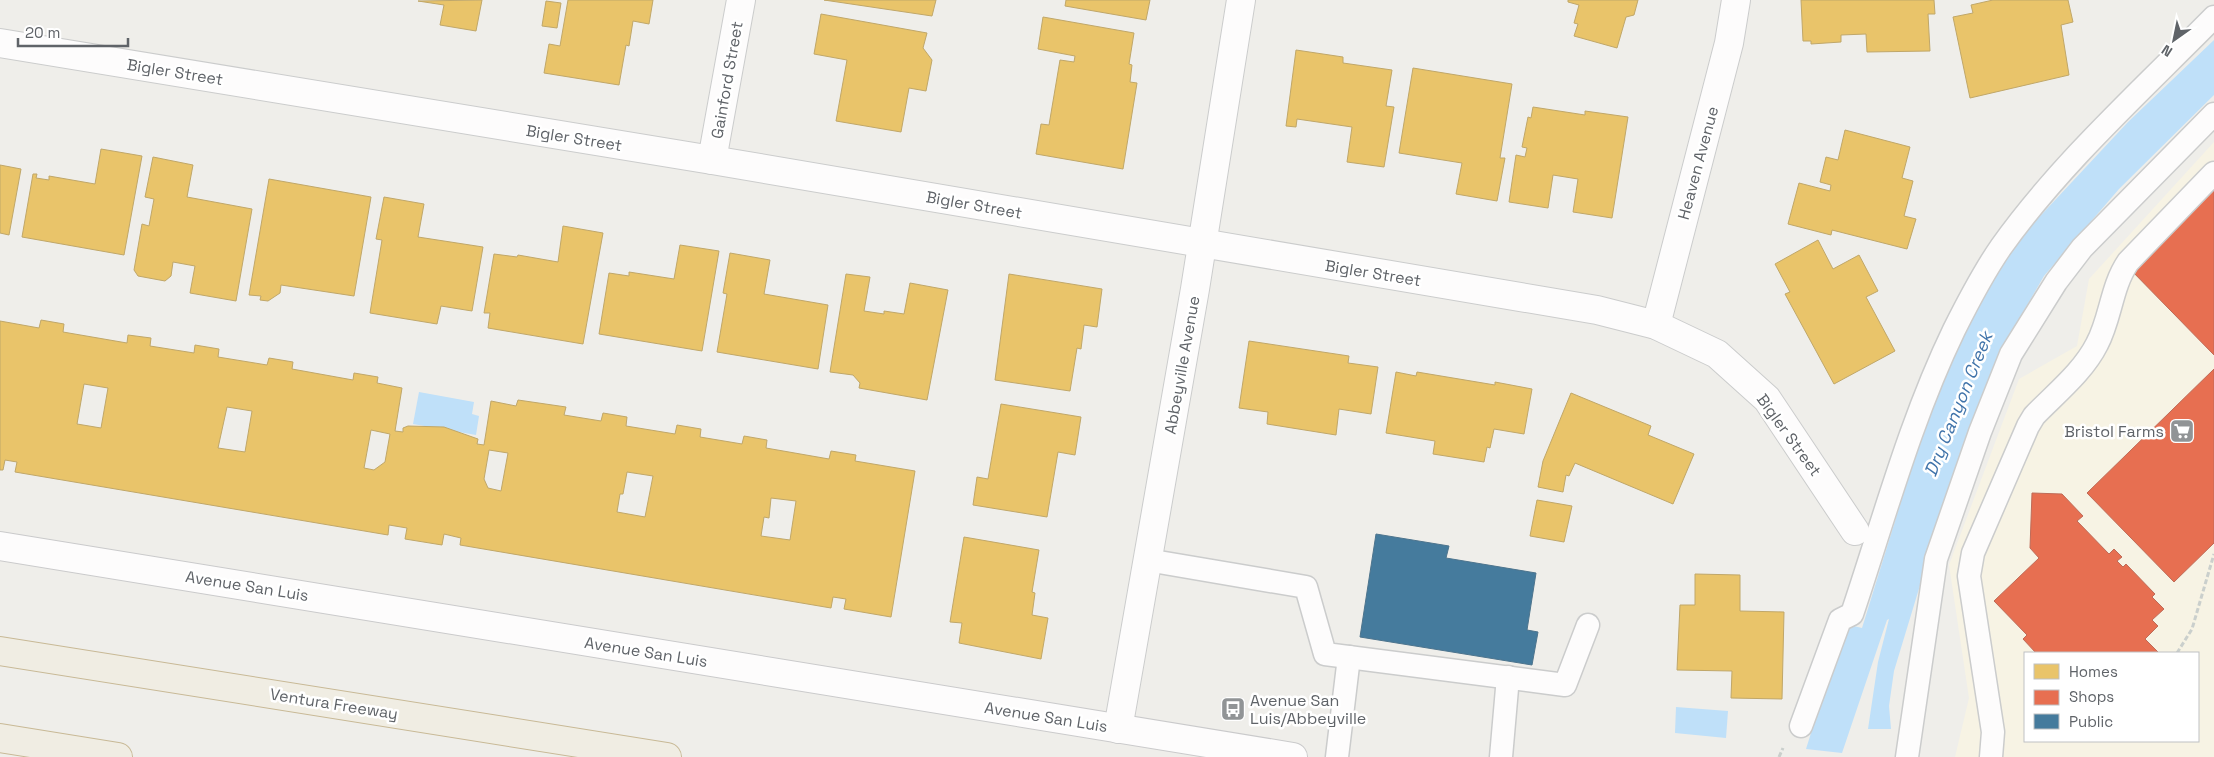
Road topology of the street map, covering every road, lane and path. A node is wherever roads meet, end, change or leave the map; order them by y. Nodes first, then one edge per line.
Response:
1 (741, 0) edge
2 (1241, 0) edge
3 (1736, 0) edge
4 (2214, 17) edge
5 (0, 43) edge
6 (2214, 114) edge
7 (712, 160) junction
8 (2214, 173) edge
9 (1201, 245) junction
10 (1656, 325) junction
11 (1855, 531) dead end
12 (0, 546) edge
13 (2214, 554) edge
14 (1147, 560) junction
15 (1588, 625) dead end
16 (0, 650) edge
17 (2178, 652) edge
18 (1348, 656) junction
19 (1508, 677) junction
20 (1801, 726) dead end
21 (1118, 729) junction
22 (0, 738) edge
23 (118, 757) edge
24 (667, 757) edge
25 (1293, 757) edge
26 (1338, 757) edge
27 (1501, 757) edge
28 (1907, 757) edge
29 (1991, 757) edge

1 - 7 street, Gainford Street
2 - 9 street, Abbeyville Avenue
3 - 10 street, Heaven Avenue
4 - 20 lane
5 - 7 street, Bigler Street
6 - 28 lane
7 - 9 street, Bigler Street
8 - 29 lane
9 - 10 street, Bigler Street
9 - 14 street, Abbeyville Avenue
10 - 11 street, Bigler Street
12 - 21 street, Avenue San Luis
13 - 17 path
14 - 18 lane
14 - 21 street, Abbeyville Avenue
15 - 19 lane
16 - 24 highway, Ventura Freeway
18 - 19 lane
18 - 26 lane
19 - 27 lane
21 - 25 street, Avenue San Luis
22 - 23 highway

